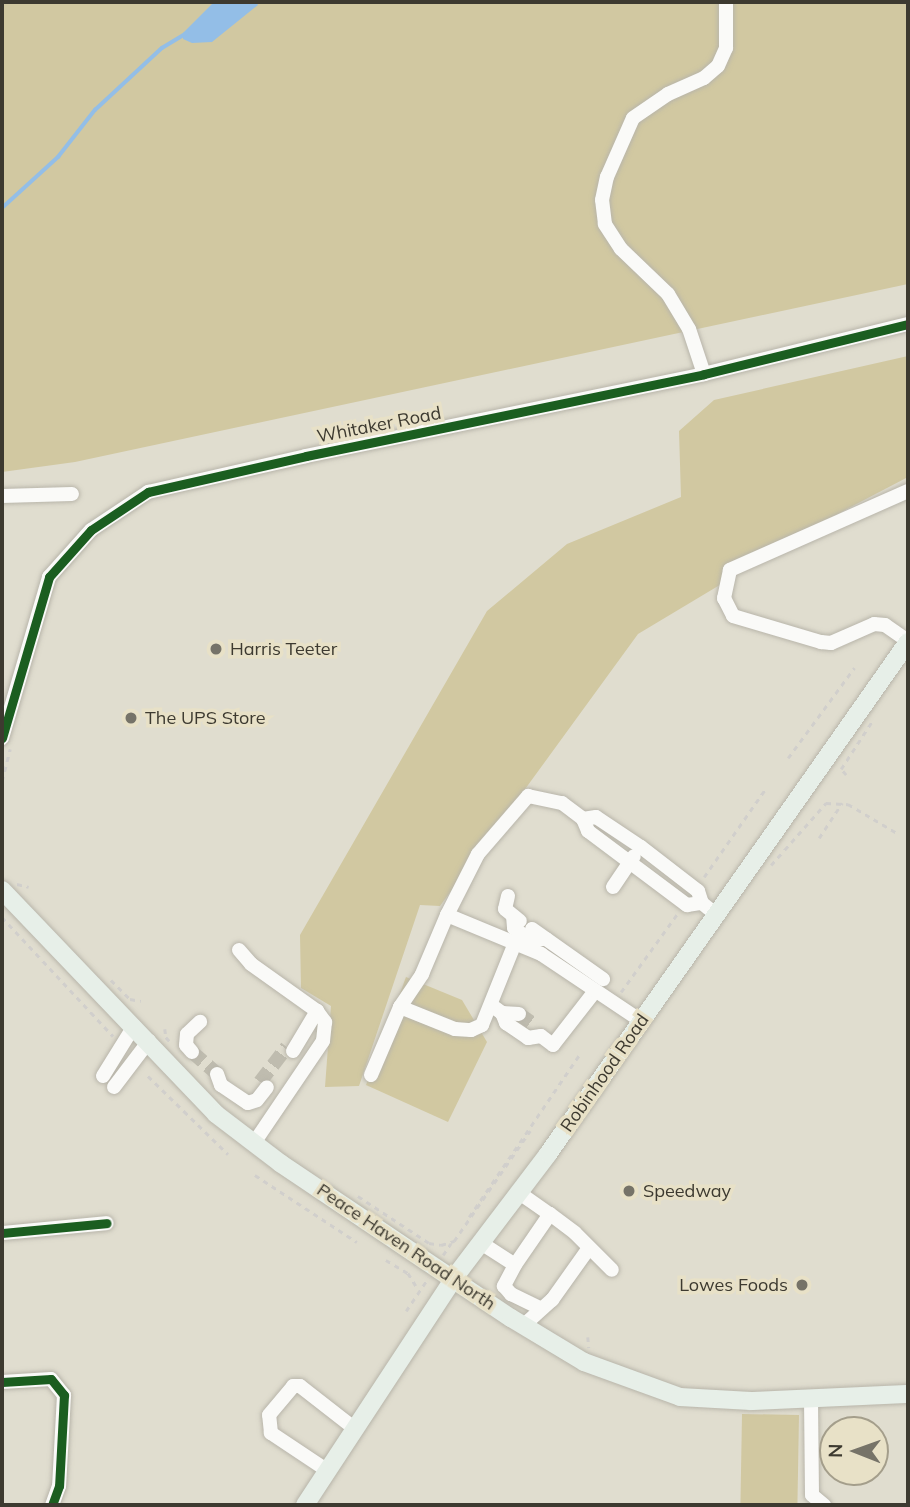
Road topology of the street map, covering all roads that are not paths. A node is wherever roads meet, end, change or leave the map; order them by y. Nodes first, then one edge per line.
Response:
1 (726, 2) edge
2 (908, 324) edge
3 (704, 374) junction
4 (908, 491) edge
5 (72, 494) dead end
6 (2, 496) edge
7 (908, 642) edge
8 (2, 738) edge
9 (583, 818) junction
10 (641, 848) junction
11 (629, 862) junction
12 (614, 887) dead end
13 (2, 890) edge
14 (508, 896) dead end
15 (709, 909) junction
16 (447, 915) junction
17 (523, 923) junction
18 (547, 939) junction
19 (515, 943) junction
20 (239, 950) dead end
21 (599, 985) junction
22 (400, 1007) junction
23 (497, 1009) junction
24 (519, 1014) tunnel mouth
25 (313, 1017) junction
26 (641, 1021) junction
27 (200, 1022) dead end
28 (134, 1026) junction
29 (149, 1041) junction
30 (195, 1049) dead end
31 (290, 1049) tunnel mouth
32 (220, 1070) tunnel mouth
33 (371, 1075) dead end
34 (103, 1076) dead end
35 (263, 1084) dead end
36 (114, 1087) dead end
37 (254, 1143) junction
38 (518, 1192) junction
39 (550, 1214) junction
40 (107, 1223) dead end
41 (2, 1233) edge
42 (481, 1243) junction
43 (589, 1248) junction
44 (515, 1265) junction
45 (612, 1270) dead end
46 (454, 1278) junction
47 (511, 1293) junction
48 (540, 1308) junction
49 (500, 1311) junction
50 (524, 1325) junction
51 (2, 1382) edge
52 (908, 1394) edge
53 (811, 1399) junction
54 (355, 1429) junction
55 (328, 1471) junction
56 (52, 1505) edge
57 (305, 1505) edge
58 (824, 1505) edge

1 - 3 street
2 - 3 street, Whitaker Road
3 - 8 street, Whitaker Road
4 - 7 street
5 - 6 street
7 - 15 main road, Robinhood Road
9 - 10 street
9 - 11 street
9 - 16 street
10 - 11 street
10 - 15 street
11 - 12 street
11 - 15 street
13 - 28 main road, Peace Haven Road North
14 - 17 street
15 - 26 main road, Robinhood Road
16 - 19 street
16 - 22 street
17 - 18 street
17 - 18 street
18 - 21 street
19 - 21 street
19 - 23 street
20 - 25 street
21 - 23 street
21 - 26 street
22 - 23 street
22 - 33 street
23 - 24 street
25 - 31 street
25 - 37 street
26 - 38 main road, Robinhood Road
27 - 30 street
28 - 29 main road, Peace Haven Road North
28 - 34 street
29 - 36 street
29 - 37 main road, Peace Haven Road North
32 - 35 street
37 - 46 main road, Peace Haven Road North
38 - 39 street
38 - 42 main road, Robinhood Road
39 - 43 street
39 - 44 street
40 - 41 street
42 - 44 street
42 - 46 main road, Robinhood Road
43 - 45 street
43 - 48 street
44 - 47 street
46 - 49 main road, Peace Haven Road North
46 - 54 main road, Robinhood Road
47 - 48 street
47 - 49 street
48 - 50 street
49 - 50 main road, Peace Haven Road North
50 - 53 main road, Peace Haven Road North
51 - 56 street
52 - 53 main road, Peace Haven Road North
53 - 58 street
54 - 55 main road, Robinhood Road
54 - 55 street
55 - 57 main road, Robinhood Road

